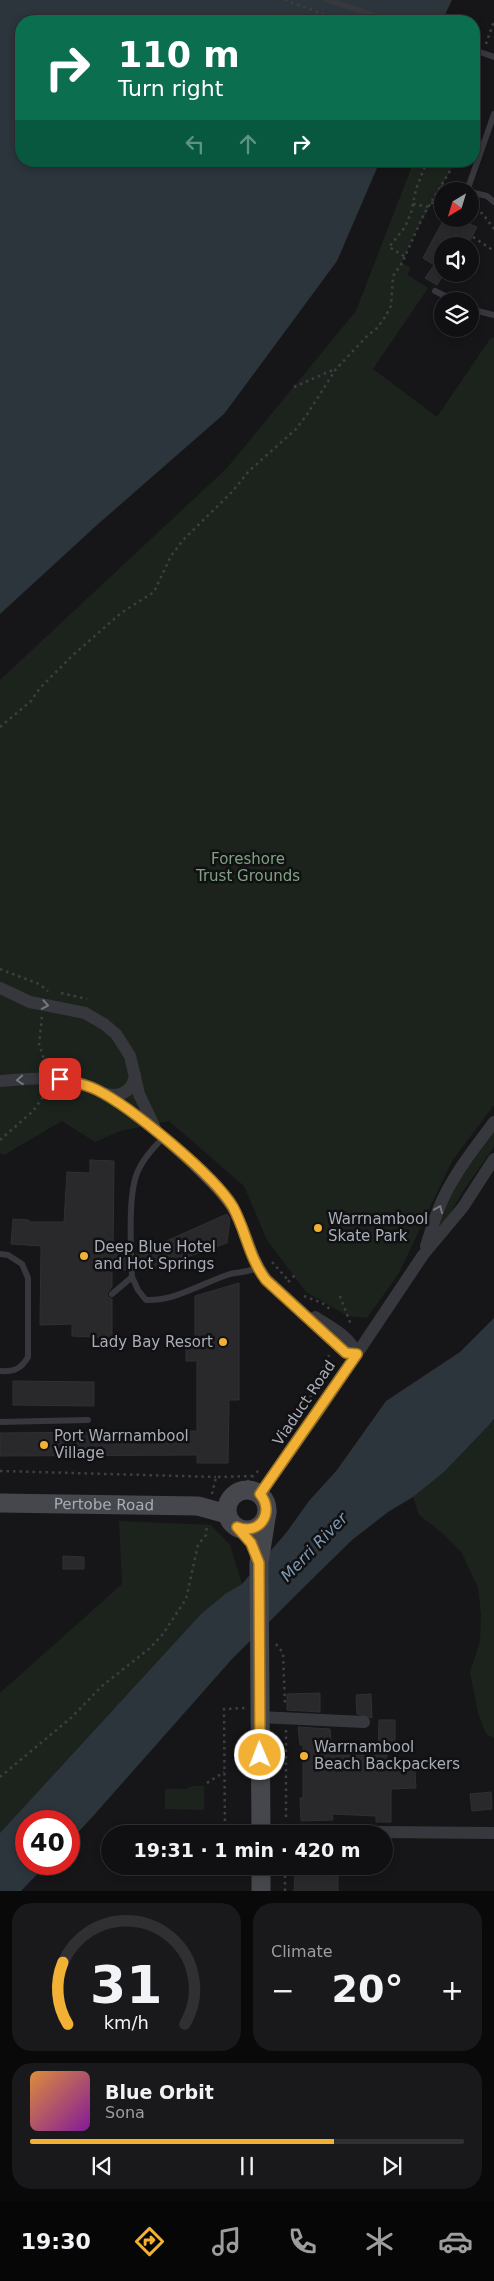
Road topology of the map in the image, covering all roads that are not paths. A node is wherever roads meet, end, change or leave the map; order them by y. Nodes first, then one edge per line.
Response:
1 (327, 0) edge
2 (369, 15) edge
3 (480, 52) edge
4 (494, 57) edge
5 (494, 114) edge
6 (480, 158) edge
7 (477, 167) edge
8 (472, 182) edge
9 (479, 194) edge
10 (494, 202) edge
11 (479, 311) edge
12 (494, 314) edge
13 (0, 988) edge
14 (135, 1074) junction
15 (0, 1081) edge
16 (102, 1092) junction
17 (494, 1122) edge
18 (161, 1136) junction
19 (494, 1159) edge
20 (0, 1254) edge
21 (423, 1255) junction
22 (257, 1268) junction
23 (132, 1277) junction
24 (112, 1294) dead end
25 (357, 1354) junction
26 (0, 1371) edge
27 (88, 1420) dead end
28 (0, 1422) edge
29 (260, 1494) junction
30 (0, 1503) edge
31 (233, 1508) junction
32 (267, 1512) junction
33 (259, 1563) junction
34 (259, 1712) junction
35 (364, 1722) dead end
36 (261, 1825) edge
37 (393, 1833) edge
38 (494, 1834) edge
39 (261, 1875) edge
40 (261, 1891) edge

1 - 2 lane
3 - 4 lane
5 - 6 lane
7 - 8 lane
9 - 10 lane
11 - 12 lane
13 -> 14 street
14 - 16 street
14 - 18 street
16 -> 15 street
16 - 18 street
21 -> 17 street, Viaduct Road
18 - 22 street
18 - 23 lane
19 - 21 street, Viaduct Road
20 - 26 lane
21 - 25 street, Viaduct Road
22 - 23 lane
22 - 25 street
23 - 24 lane
25 - 29 street, Viaduct Road
27 - 28 lane
29 - 31 street
29 - 32 street
30 - 31 street, Pertobe Road
31 - 32 street
31 - 33 street
32 - 33 street
33 - 34 street
34 - 35 street
34 - 36 street
37 - 38 street
39 - 40 street

